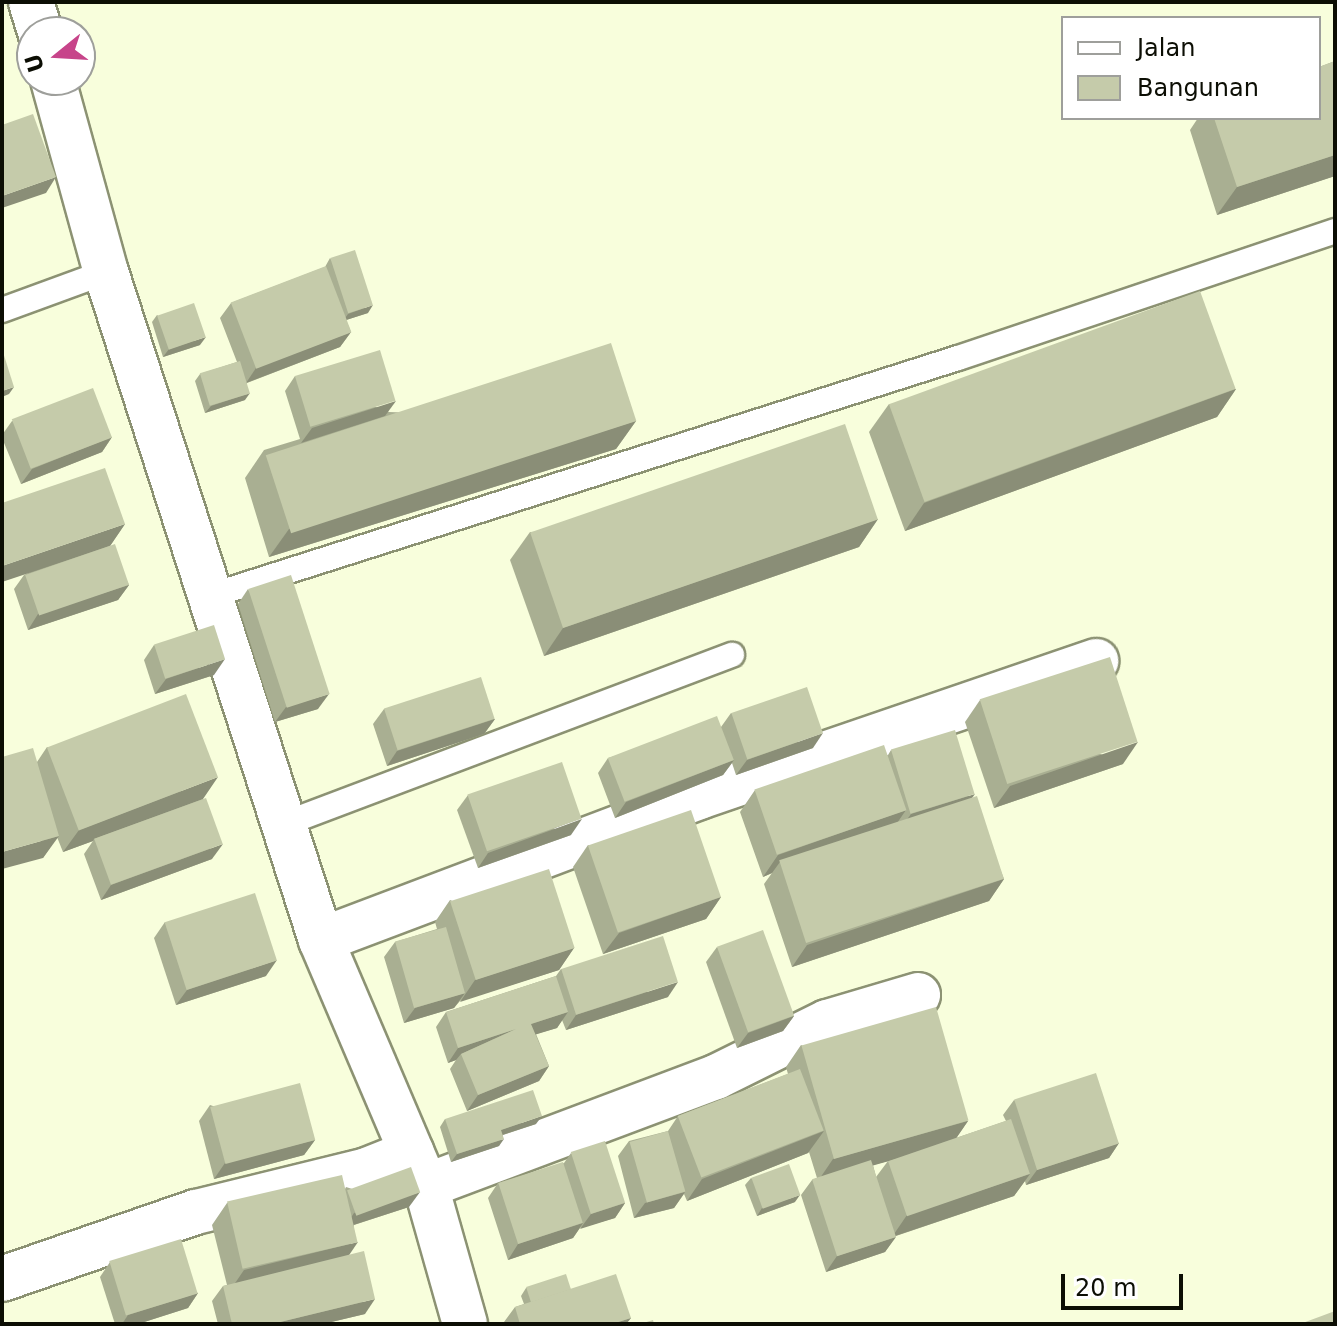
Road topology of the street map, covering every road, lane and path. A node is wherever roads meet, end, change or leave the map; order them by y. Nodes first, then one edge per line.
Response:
1 (57, 96) edge
2 (1335, 231) edge
3 (106, 272) junction
4 (2, 310) edge
5 (213, 595) junction
6 (732, 655) dead end
7 (1096, 661) edge
8 (284, 824) junction
9 (321, 940) junction
10 (918, 995) dead end
11 (419, 1169) junction
12 (2, 1279) edge
13 (465, 1324) edge

1 - 3 street
2 - 5 lane
3 - 4 lane
3 - 5 street
5 - 8 street
6 - 8 lane
7 - 9 street
8 - 9 street
9 - 11 street
10 - 11 street
11 - 12 street
11 - 13 street

